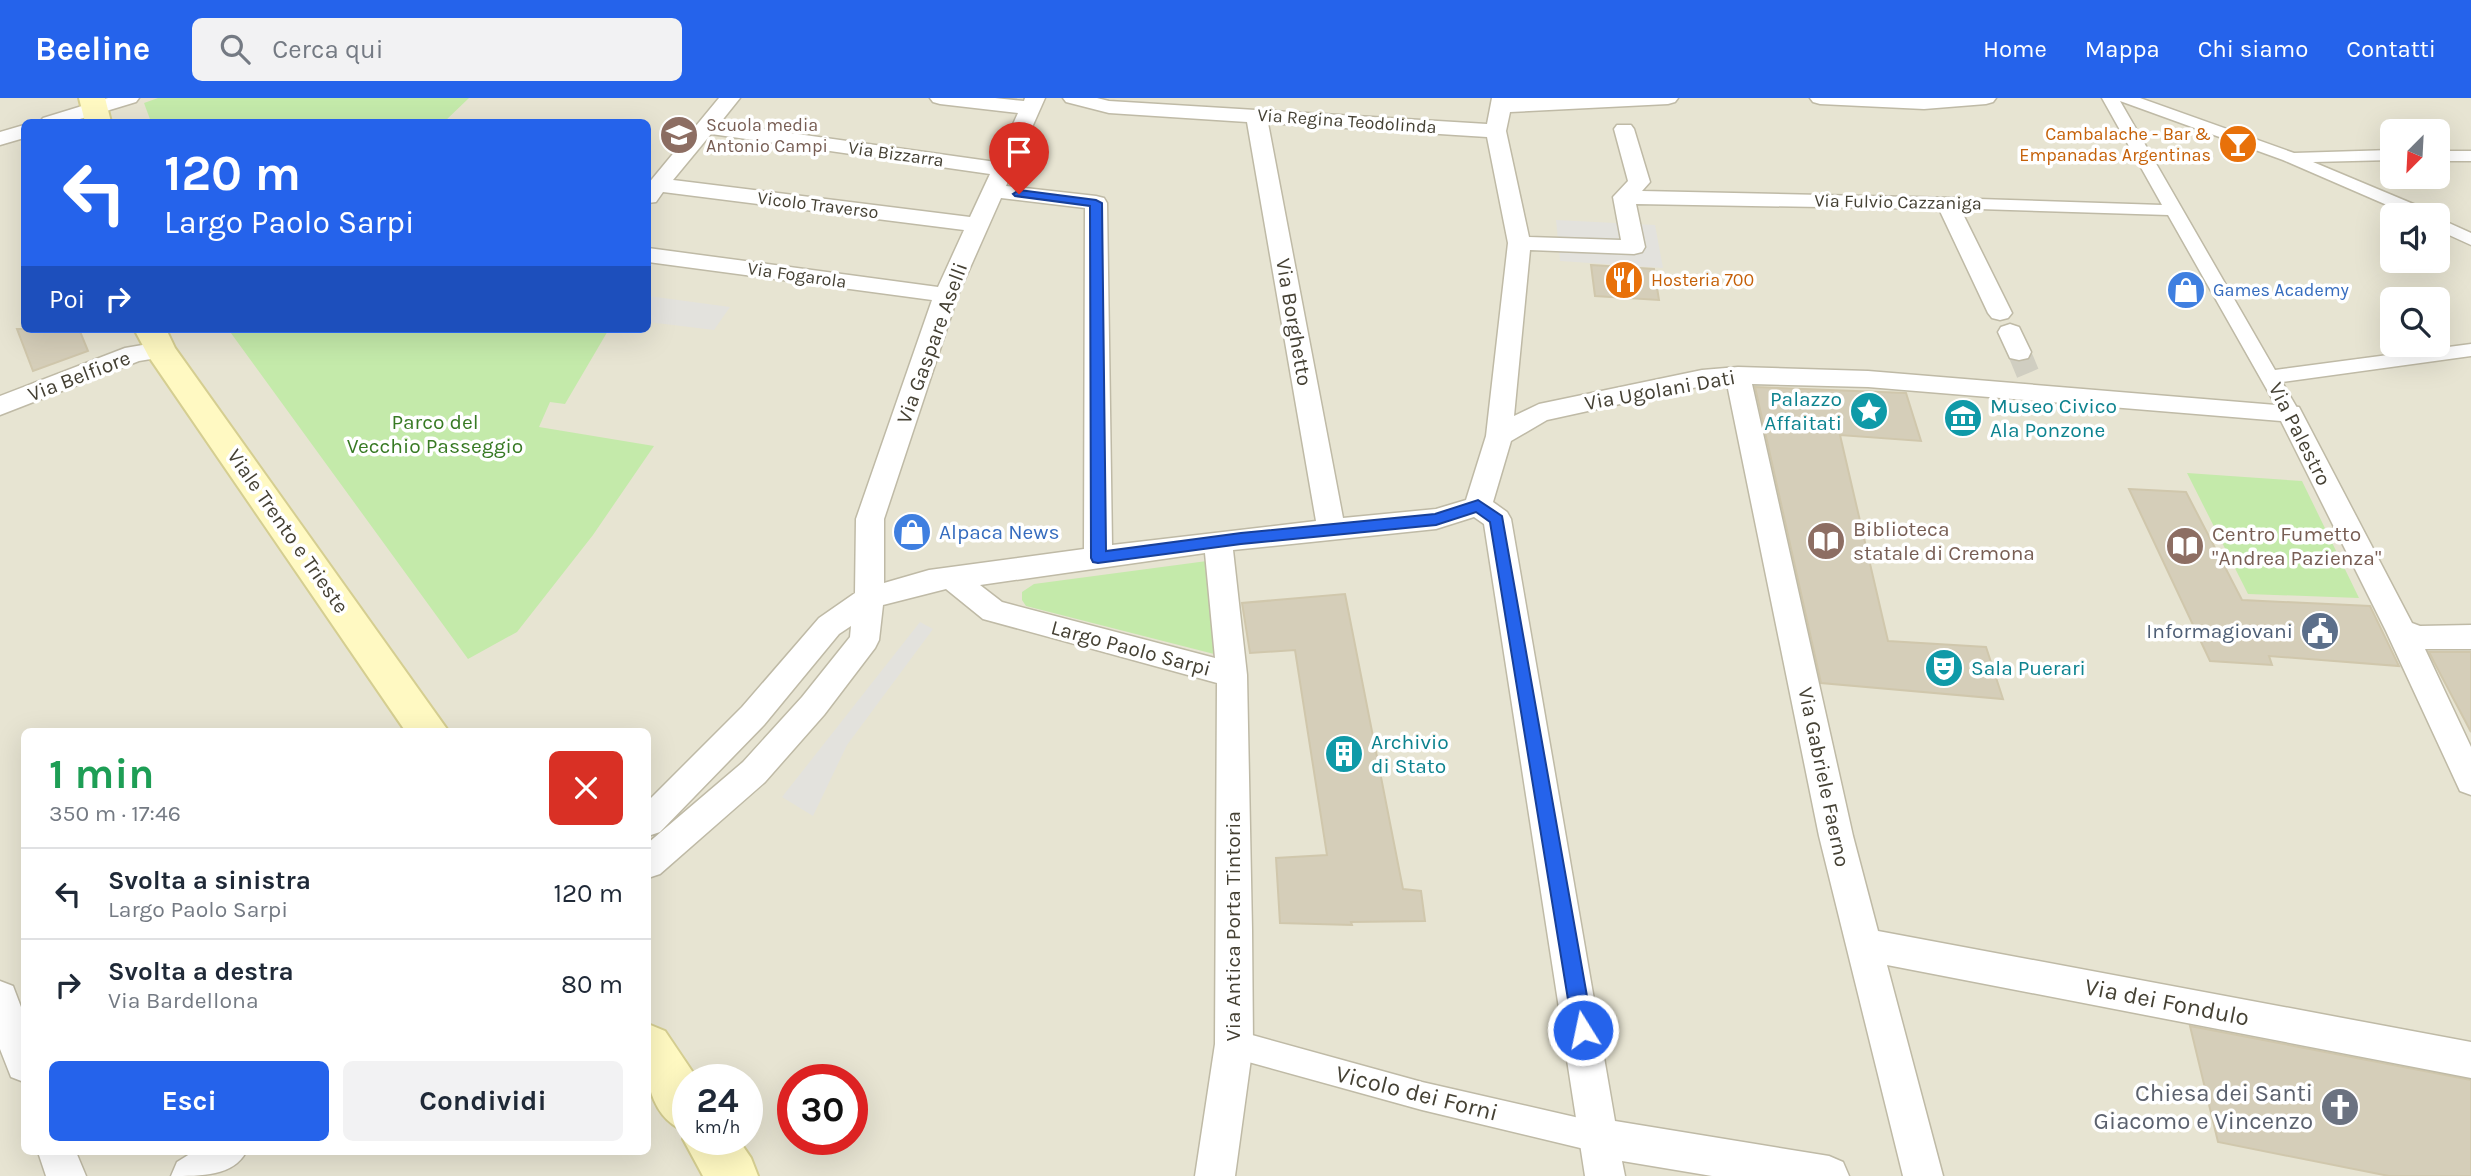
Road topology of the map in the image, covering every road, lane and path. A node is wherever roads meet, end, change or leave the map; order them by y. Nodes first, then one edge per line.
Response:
1 (129, 98) edge
2 (730, 98) edge
3 (940, 98) edge
4 (1073, 98) edge
5 (1668, 98) edge
6 (1820, 98) edge
7 (1986, 98) edge
8 (2110, 98) edge
9 (2125, 98) edge
10 (1502, 102) edge
11 (1033, 103) edge
12 (95, 110) edge
13 (1256, 115) junction
14 (61, 119) edge
15 (705, 127) junction
16 (1624, 129) dead end
17 (1496, 131) junction
18 (21, 132) edge
19 (0, 139) edge
20 (2380, 155) edge
21 (2450, 156) edge
22 (2471, 156) edge
23 (2289, 157) junction
24 (998, 180) junction
25 (652, 191) edge
26 (1624, 197) junction
27 (1947, 203) junction
28 (2396, 203) edge
29 (2173, 210) junction
30 (978, 225) junction
31 (2450, 229) edge
32 (2471, 240) edge
33 (1520, 243) junction
34 (651, 255) edge
35 (946, 295) junction
36 (2010, 332) tunnel mouth
37 (153, 336) edge
38 (2471, 351) edge
39 (1738, 375) junction
40 (2271, 377) junction
41 (0, 395) edge
42 (0, 406) edge
43 (2290, 413) junction
44 (1499, 436) junction
45 (1478, 506) junction
46 (1331, 529) junction
47 (1218, 541) junction
48 (1098, 558) junction
49 (951, 578) junction
50 (869, 598) junction
51 (2401, 631) junction
52 (2471, 637) edge
53 (1232, 675) junction
54 (426, 728) edge
55 (2471, 781) edge
56 (651, 819) edge
57 (651, 860) edge
58 (1863, 944) junction
59 (0, 998) edge
60 (1234, 1044) junction
61 (651, 1052) edge
62 (21, 1056) edge
63 (2471, 1060) edge
64 (672, 1084) edge
65 (1601, 1138) junction
66 (58, 1155) edge
67 (222, 1155) edge
68 (719, 1155) edge
69 (66, 1176) edge
70 (191, 1176) edge
71 (733, 1176) edge
72 (1214, 1176) edge
73 (1605, 1176) edge
74 (1829, 1176) edge
75 (1923, 1176) edge

1 - 12 street
2 - 15 street
3 - 11 street
4 - 13 street, Via Regina Teodolinda
5 - 10 street
6 - 7 street
8 - 29 street, Via Palestro
9 - 23 street
10 - 17 street
11 - 24 street, Via Gaspare Aselli
12 - 14 street
13 - 17 street, Via Regina Teodolinda
13 - 46 street, Via Borghetto
15 - 24 street, Via Bizzarra
15 - 25 street
16 - 26 street
17 - 33 street
18 - 19 street
20 - 23 street
21 - 22 street
23 - 28 street
24 - 30 street, Via Gaspare Aselli
24 - 48 street, Via Bizzarra
25 - 30 street, Vicolo Traverso
26 - 27 street, Via Fulvio Cazzaniga
26 - 33 street
27 - 29 street, Via Fulvio Cazzaniga
27 - 36 street
29 - 40 street, Via Palestro
30 - 35 street, Via Gaspare Aselli
31 - 32 street
33 - 44 street
34 - 35 street, Via Fogarola
35 - 50 street, Via Gaspare Aselli
37 - 41 street, Via Belfiore
37 - 42 street, Via Belfiore
37 - 54 main road, Viale Trento e Trieste
38 - 40 street
39 - 43 street, Via Ugolani Dati
39 - 44 street, Via Ugolani Dati
39 - 58 street, Via Gabriele Faerno
40 - 43 street, Via Palestro
43 - 51 street, Via Palestro
44 - 45 street
45 - 46 street
45 - 65 street
46 - 47 street
47 - 48 street
47 - 53 street, Largo Paolo Sarpi
48 - 49 street
49 - 50 street
49 - 53 street, Largo Paolo Sarpi
50 - 56 street
50 - 57 street, Via Gaspare Aselli
51 - 52 street
51 - 55 street, Via Palestro
53 - 60 street, Via Antica Porta Tintoria
58 - 63 street, Via dei Fondulo
58 - 75 street, Via Gabriele Faerno
59 - 62 street
60 - 65 street, Vicolo dei Forni
60 - 72 street, Via Antica Porta Tintoria
61 - 64 main road
65 - 73 street
65 - 74 street
66 - 69 street
67 - 70 street
68 - 71 main road

